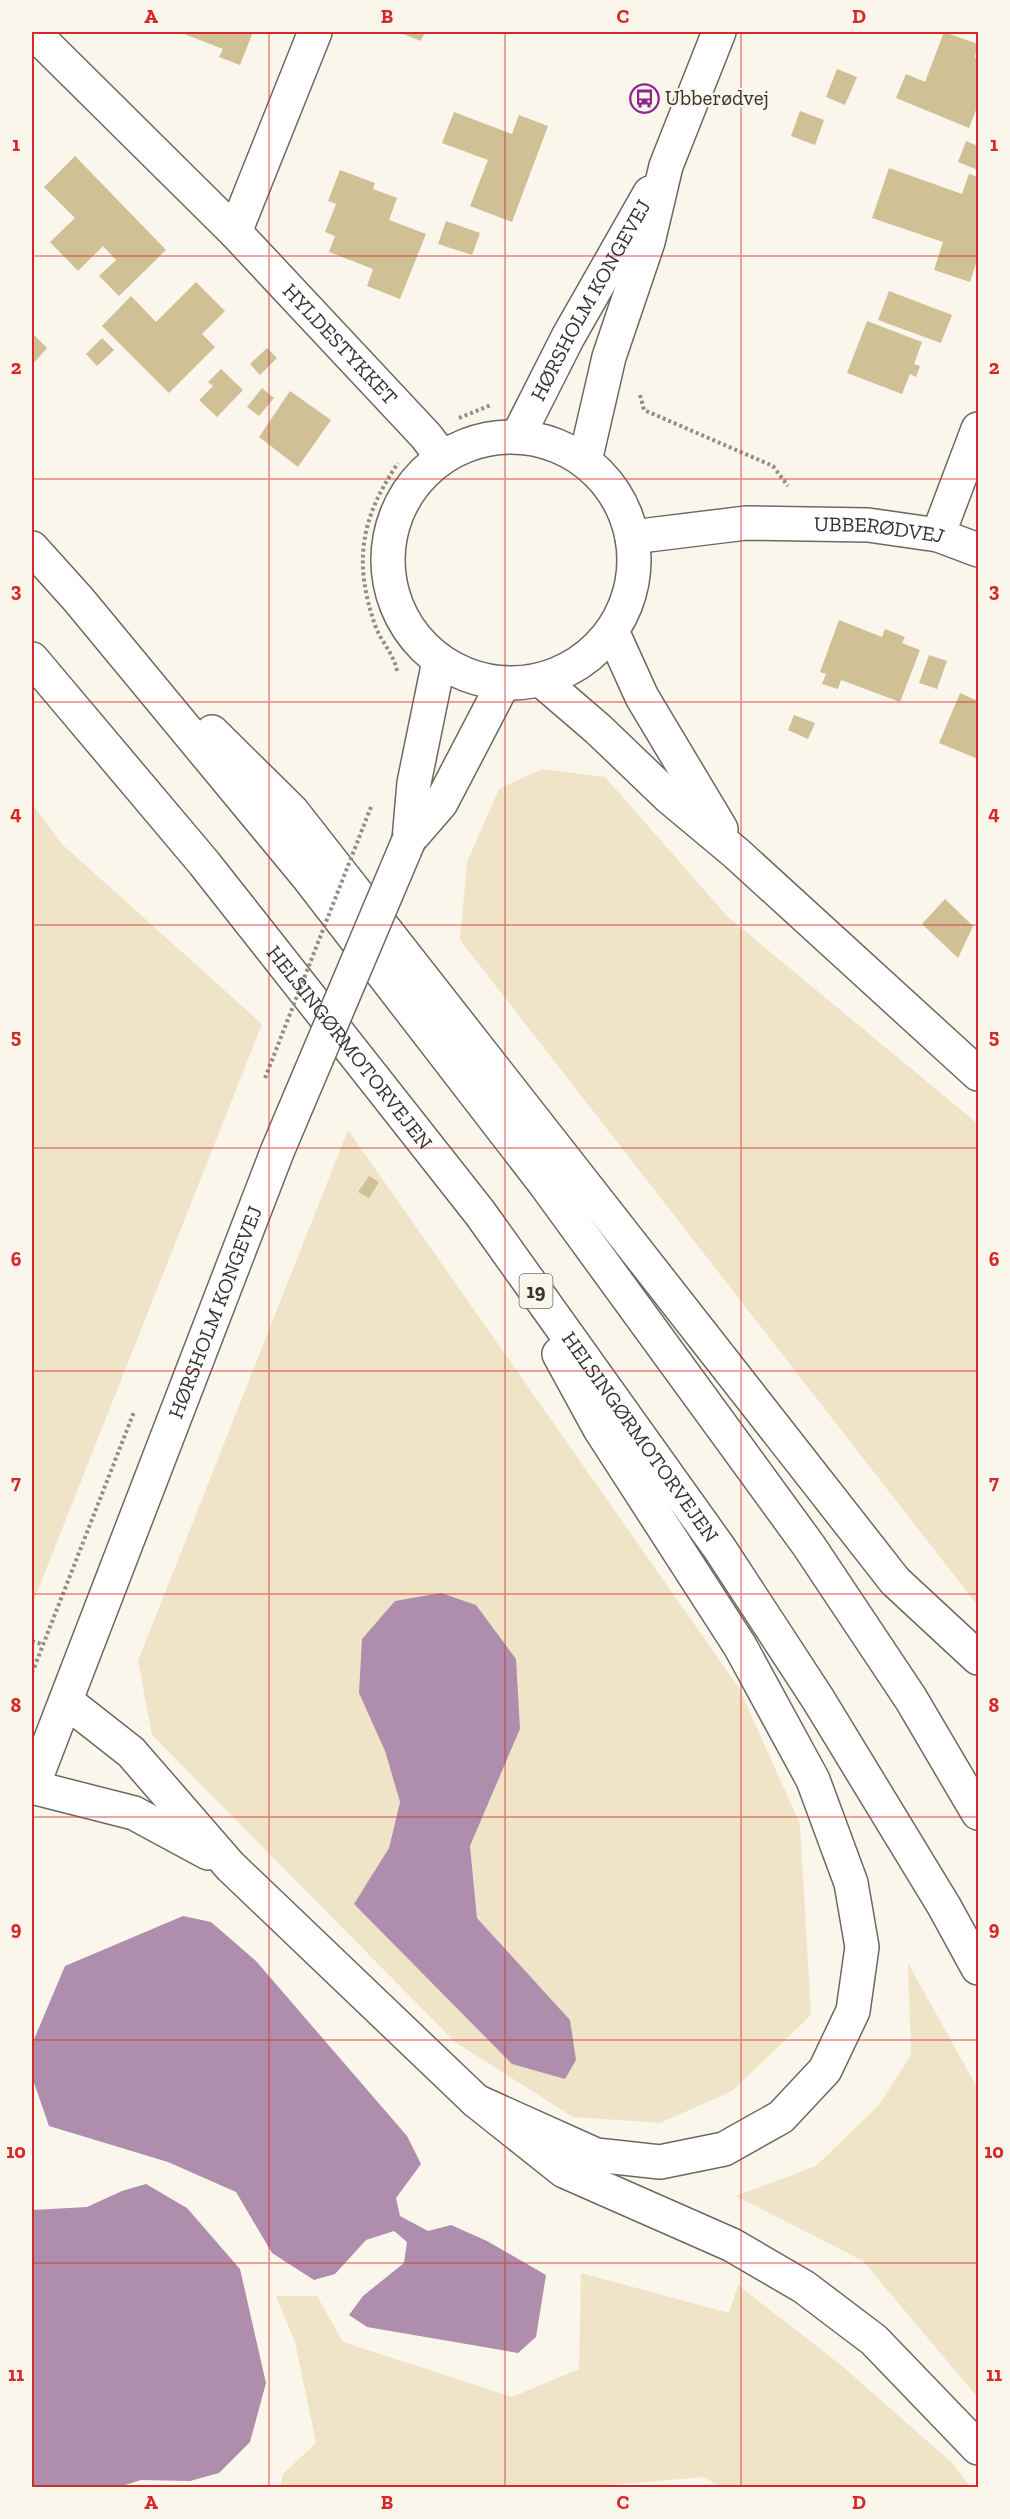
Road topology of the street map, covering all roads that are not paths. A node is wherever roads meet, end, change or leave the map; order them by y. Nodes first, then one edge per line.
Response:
1 (33, 32) edge
2 (315, 32) edge
3 (719, 32) edge
4 (666, 166) junction
5 (235, 232) junction
6 (978, 429) edge
7 (518, 436) junction
8 (434, 446) junction
9 (585, 461) junction
10 (938, 535) junction
11 (632, 537) junction
12 (32, 548) edge
13 (978, 550) edge
14 (78, 599) junction
15 (612, 631) junction
16 (32, 659) edge
17 (439, 661) junction
18 (541, 680) junction
19 (503, 684) junction
20 (410, 840) junction
21 (736, 854) junction
22 (978, 1074) edge
23 (480, 1213) junction
24 (978, 1658) edge
25 (66, 1701) junction
26 (32, 1787) edge
27 (978, 1813) edge
28 (230, 1866) junction
29 (978, 1968) edge
30 (476, 2101) junction
31 (978, 2448) edge

1 - 5 main road, HYLDESTYKKET
2 - 5 main road
3 - 4 main road, HØRSHOLM KONGEVEJ
4 - 7 main road, HØRSHOLM KONGEVEJ
4 - 9 main road, HØRSHOLM KONGEVEJ
5 - 8 main road, HYLDESTYKKET
6 - 10 main road
7 - 8 main road
7 - 9 main road
8 - 17 main road
9 - 11 main road
10 - 11 main road, UBBERØDVEJ
10 - 13 main road, UBBERØDVEJ
11 - 15 main road
12 - 14 main road
14 - 24 main road
14 - 27 main road
15 - 18 main road
15 - 21 main road
16 - 23 main road, HELSINGØRMOTORVEJEN / 19
17 - 19 main road
17 - 20 main road, HØRSHOLM KONGEVEJ
18 - 19 main road
18 - 21 main road
19 - 20 main road, HØRSHOLM KONGEVEJ
20 - 25 main road, HØRSHOLM KONGEVEJ, bridge
21 - 22 main road
23 - 29 main road, HELSINGØRMOTORVEJEN / 19
23 - 30 main road
25 - 26 main road, HØRSHOLM KONGEVEJ
25 - 28 main road
26 - 28 main road
28 - 30 main road
30 - 31 main road

